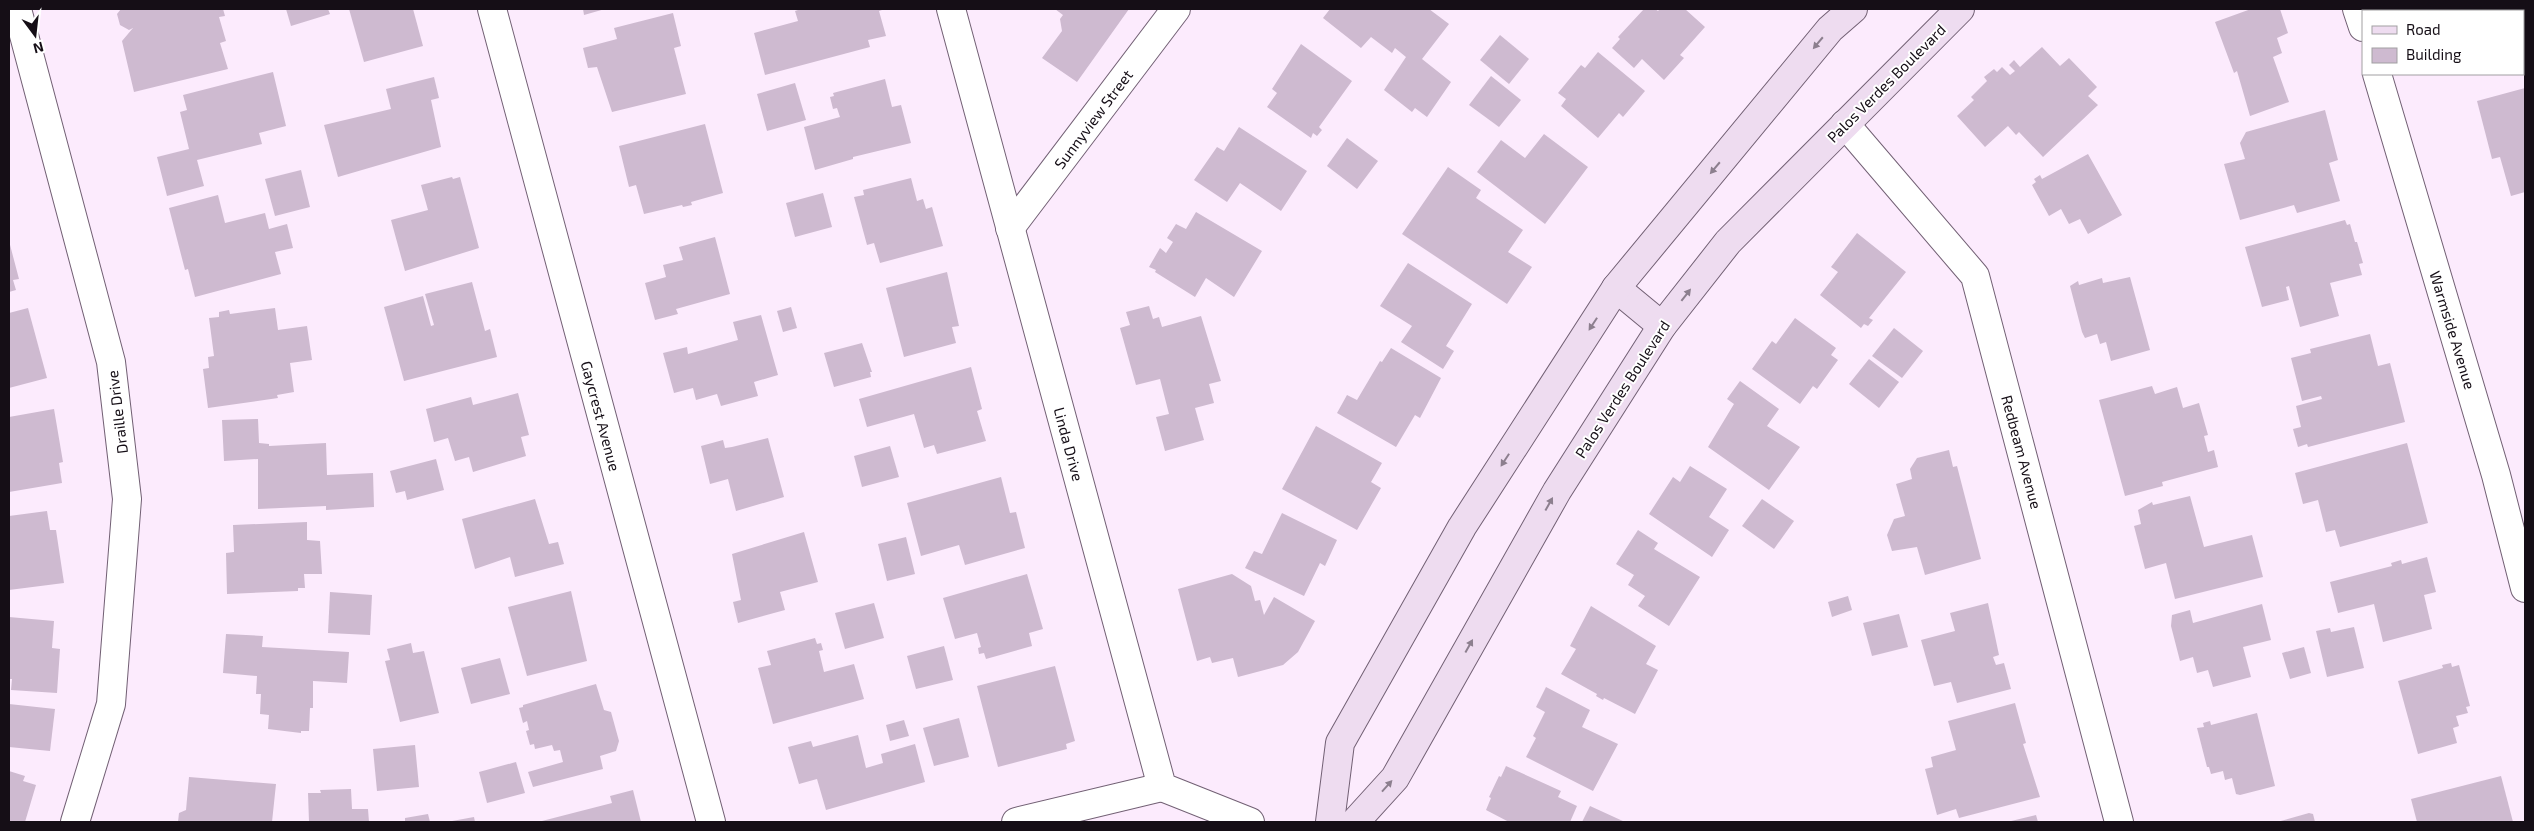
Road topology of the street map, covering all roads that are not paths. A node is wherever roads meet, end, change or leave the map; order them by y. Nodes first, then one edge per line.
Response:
1 (16, 9) edge
2 (492, 9) edge
3 (951, 9) edge
4 (1176, 9) edge
5 (1853, 9) edge
6 (1960, 9) edge
7 (2357, 9) edge
8 (2362, 24) edge
9 (2377, 75) edge
10 (1846, 124) junction
11 (1010, 228) junction
12 (1616, 288) junction
13 (1662, 326) junction
14 (2525, 588) edge
15 (1162, 787) junction
16 (76, 822) edge
17 (711, 822) edge
18 (1016, 822) edge
19 (1250, 822) edge
20 (1330, 822) edge
21 (1355, 822) edge
22 (2119, 822) edge

1 - 16 street, Draille Drive
2 - 17 street, Gaycrest Avenue
3 - 11 street, Linda Drive
4 - 11 street, Sunnyview Street
5 -> 12 main road
6 - 10 main road, Palos Verdes Boulevard
7 - 8 street
9 - 14 street, Warmside Avenue
13 -> 10 main road, Palos Verdes Boulevard
10 - 22 street, Redbeam Avenue
11 - 15 street, Linda Drive
12 - 13 main road
12 -> 20 main road
21 -> 13 main road, Palos Verdes Boulevard
15 - 18 street
15 - 19 street

